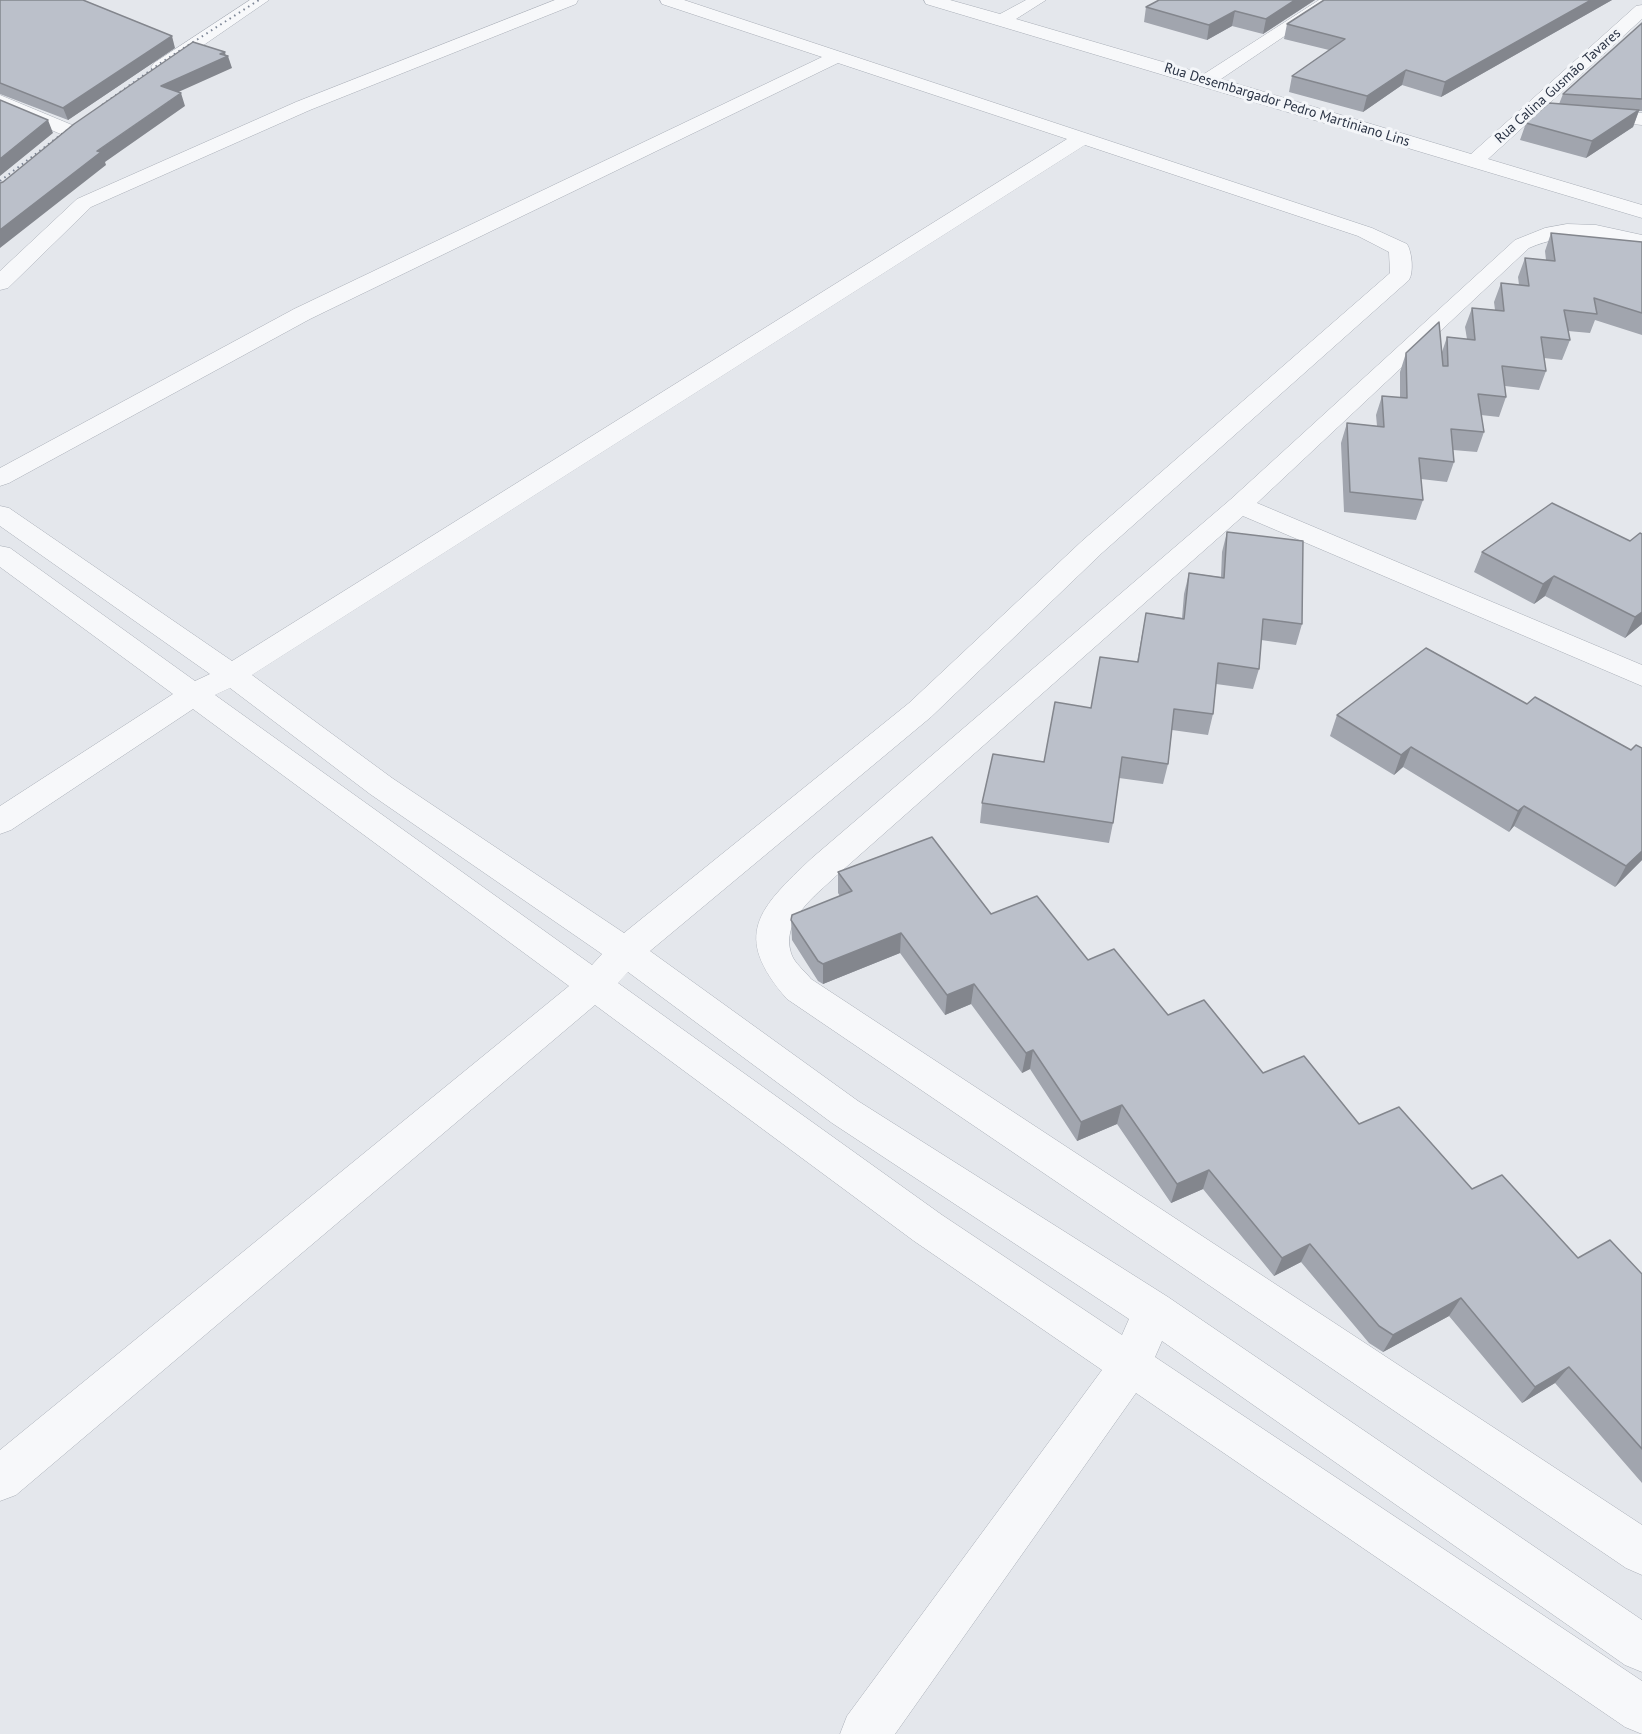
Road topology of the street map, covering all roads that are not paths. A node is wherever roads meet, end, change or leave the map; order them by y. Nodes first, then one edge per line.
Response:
1 (261, 0) edge
2 (570, 0) edge
3 (668, 0) edge
4 (932, 0) edge
5 (1038, 0) edge
6 (1330, 0) edge
7 (1642, 10) edge
8 (1002, 20) junction
9 (836, 57) junction
10 (145, 78) edge
11 (1208, 80) junction
12 (0, 101) edge
13 (1533, 111) junction
14 (1555, 113) edge
15 (1577, 114) edge
16 (87, 119) edge
17 (1642, 119) edge
18 (70, 131) junction
19 (1084, 137) junction
20 (53, 146) edge
21 (1473, 162) junction
22 (1642, 212) edge
23 (1642, 242) edge
24 (0, 283) edge
25 (0, 478) edge
26 (1240, 505) junction
27 (0, 514) edge
28 (0, 554) edge
29 (232, 675) junction
30 (1642, 676) edge
31 (194, 694) junction
32 (0, 822) edge
33 (625, 952) junction
34 (595, 985) junction
35 (1153, 1311) junction
36 (1131, 1365) junction
37 (0, 1479) edge
38 (1642, 1552) edge
39 (1642, 1648) edge
40 (1642, 1710) edge
41 (865, 1734) edge

1 - 10 street
2 - 24 street
3 - 9 street
4 - 8 street, Rua Desembargador Pedro Martiniano Lins
5 - 8 street
6 - 11 street
7 - 13 street, Rua Calina Gusmão Tavares
8 - 11 street, Rua Desembargador Pedro Martiniano Lins
9 - 19 street
9 - 25 street
11 - 21 street, Rua Desembargador Pedro Martiniano Lins
12 - 18 street
13 - 14 street
13 - 21 street, Rua Calina Gusmão Tavares
15 - 17 street
16 - 18 street
18 - 20 street
19 - 29 street
19 - 33 street
21 - 22 street, Rua Desembargador Pedro Martiniano Lins
23 - 26 street
26 - 30 street
26 - 38 street
27 - 29 street
28 - 31 street
29 - 31 street
29 - 33 street
31 - 32 street
31 - 34 street
33 - 34 street
33 - 35 street
34 - 36 street
34 - 37 street
35 - 36 street
35 - 39 street
36 - 40 street
36 - 41 street

